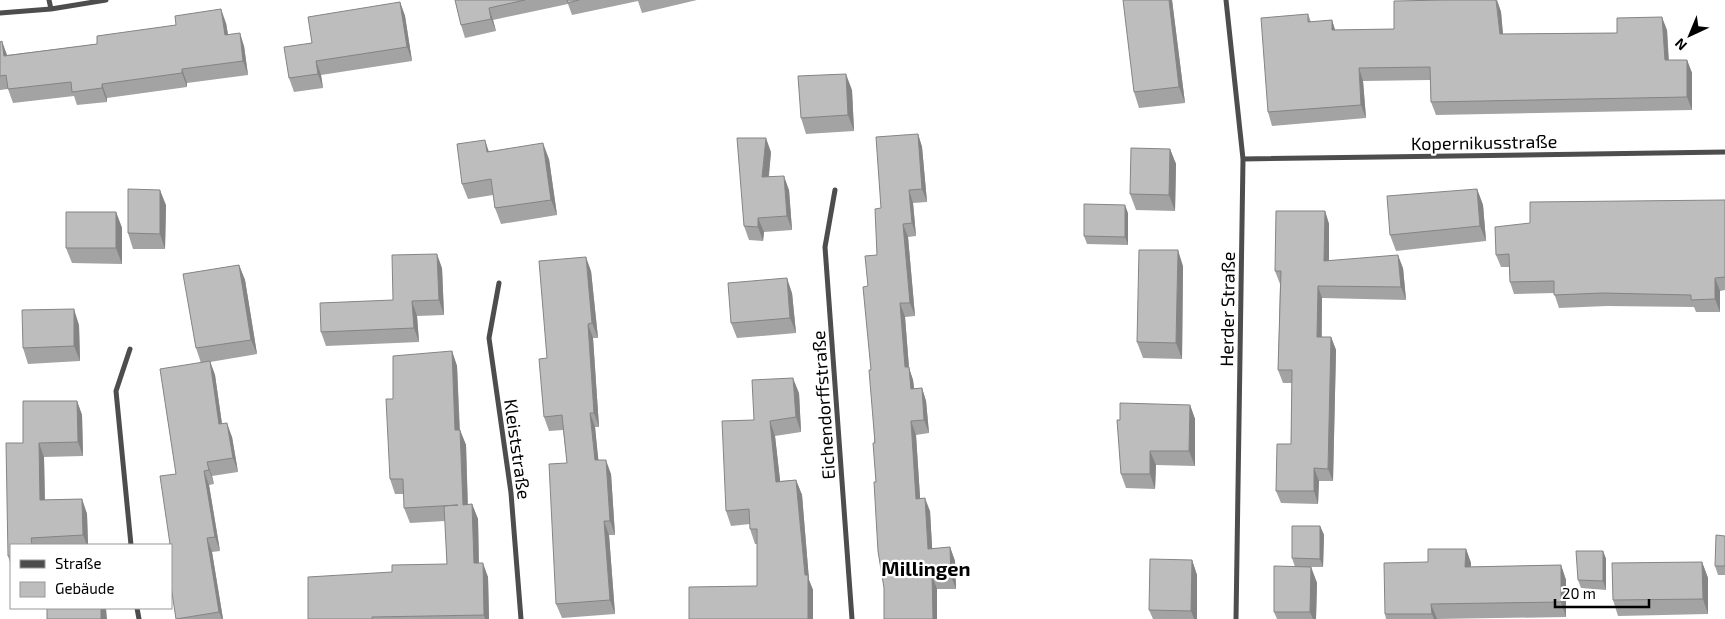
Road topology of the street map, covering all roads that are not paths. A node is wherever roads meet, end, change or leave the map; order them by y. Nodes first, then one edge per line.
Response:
1 (49, 0) edge
2 (106, 0) edge
3 (1226, 0) edge
4 (51, 9) junction
5 (0, 13) edge
6 (1725, 152) edge
7 (1243, 159) junction
8 (835, 190) dead end
9 (499, 283) dead end
10 (130, 349) dead end
11 (131, 544) edge
12 (521, 619) edge
13 (852, 619) edge
14 (1236, 619) edge

1 - 4 street
2 - 4 street
3 - 7 street, Herder Straße
4 - 5 street
6 - 7 street, Kopernikusstraße
7 - 14 street, Herder Straße
8 - 13 street, Eichendorffstraße
9 - 12 street, Kleiststraße
10 - 11 street

